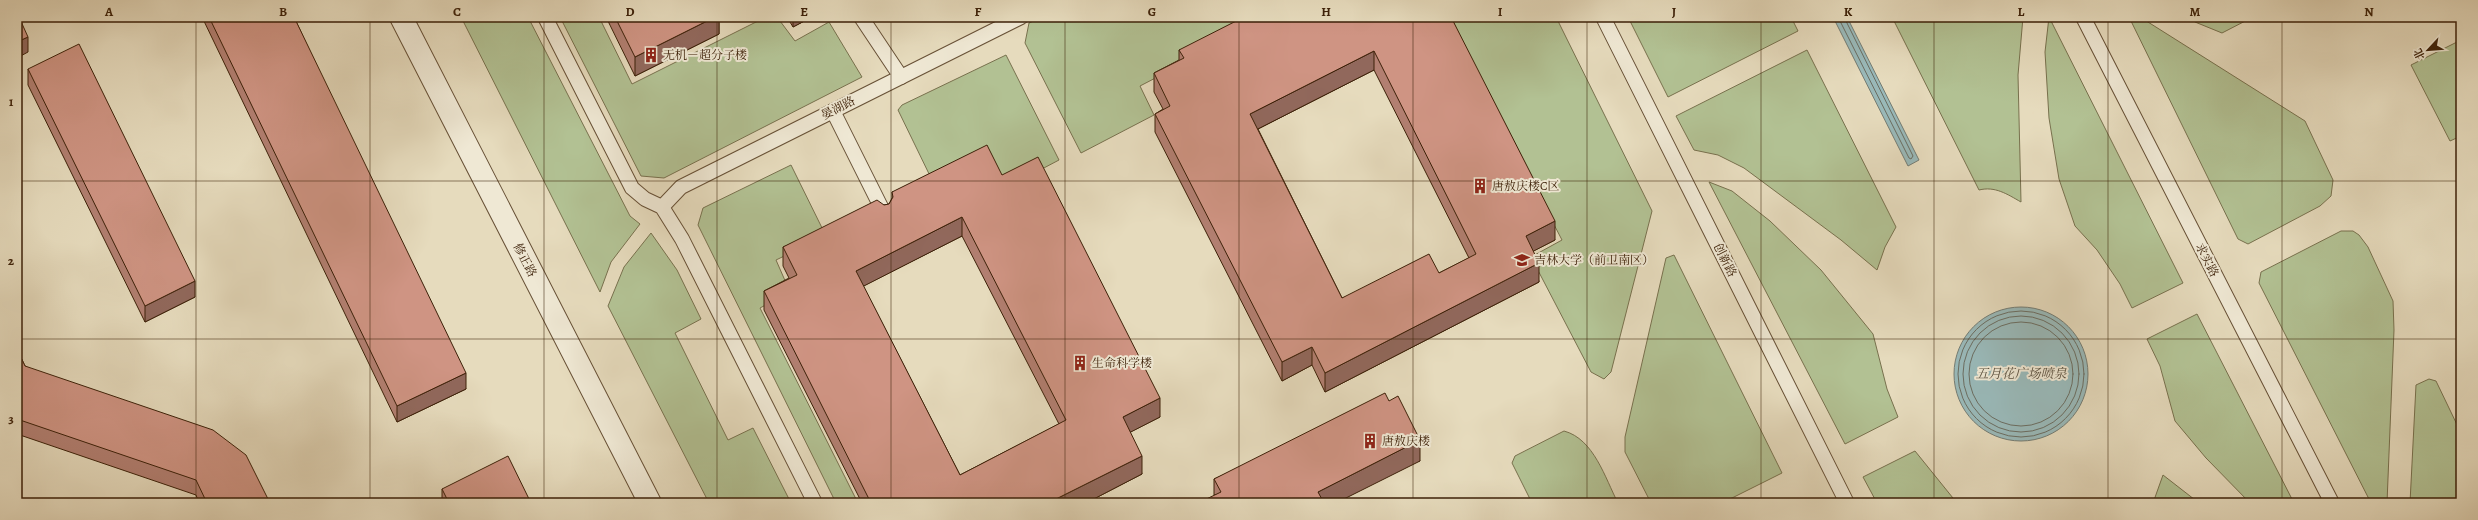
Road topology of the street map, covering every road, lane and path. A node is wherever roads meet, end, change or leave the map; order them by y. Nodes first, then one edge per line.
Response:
1 (401, 17) edge
2 (545, 17) edge
3 (861, 17) edge
4 (1021, 17) edge
5 (1602, 17) edge
6 (2083, 17) edge
7 (901, 77) junction
8 (833, 111) junction
9 (662, 207) junction
10 (885, 215) edge
11 (650, 503) edge
12 (816, 503) edge
13 (1847, 503) edge
14 (2332, 503) edge

1 - 11 street, 修正路
2 - 9 lane
3 - 7 lane
4 - 7 lane, 晏湖路
5 - 13 lane, 创新路
6 - 14 lane, 求实路
7 - 8 lane, 晏湖路
8 - 9 lane, 晏湖路
8 - 10 lane
9 - 12 lane

